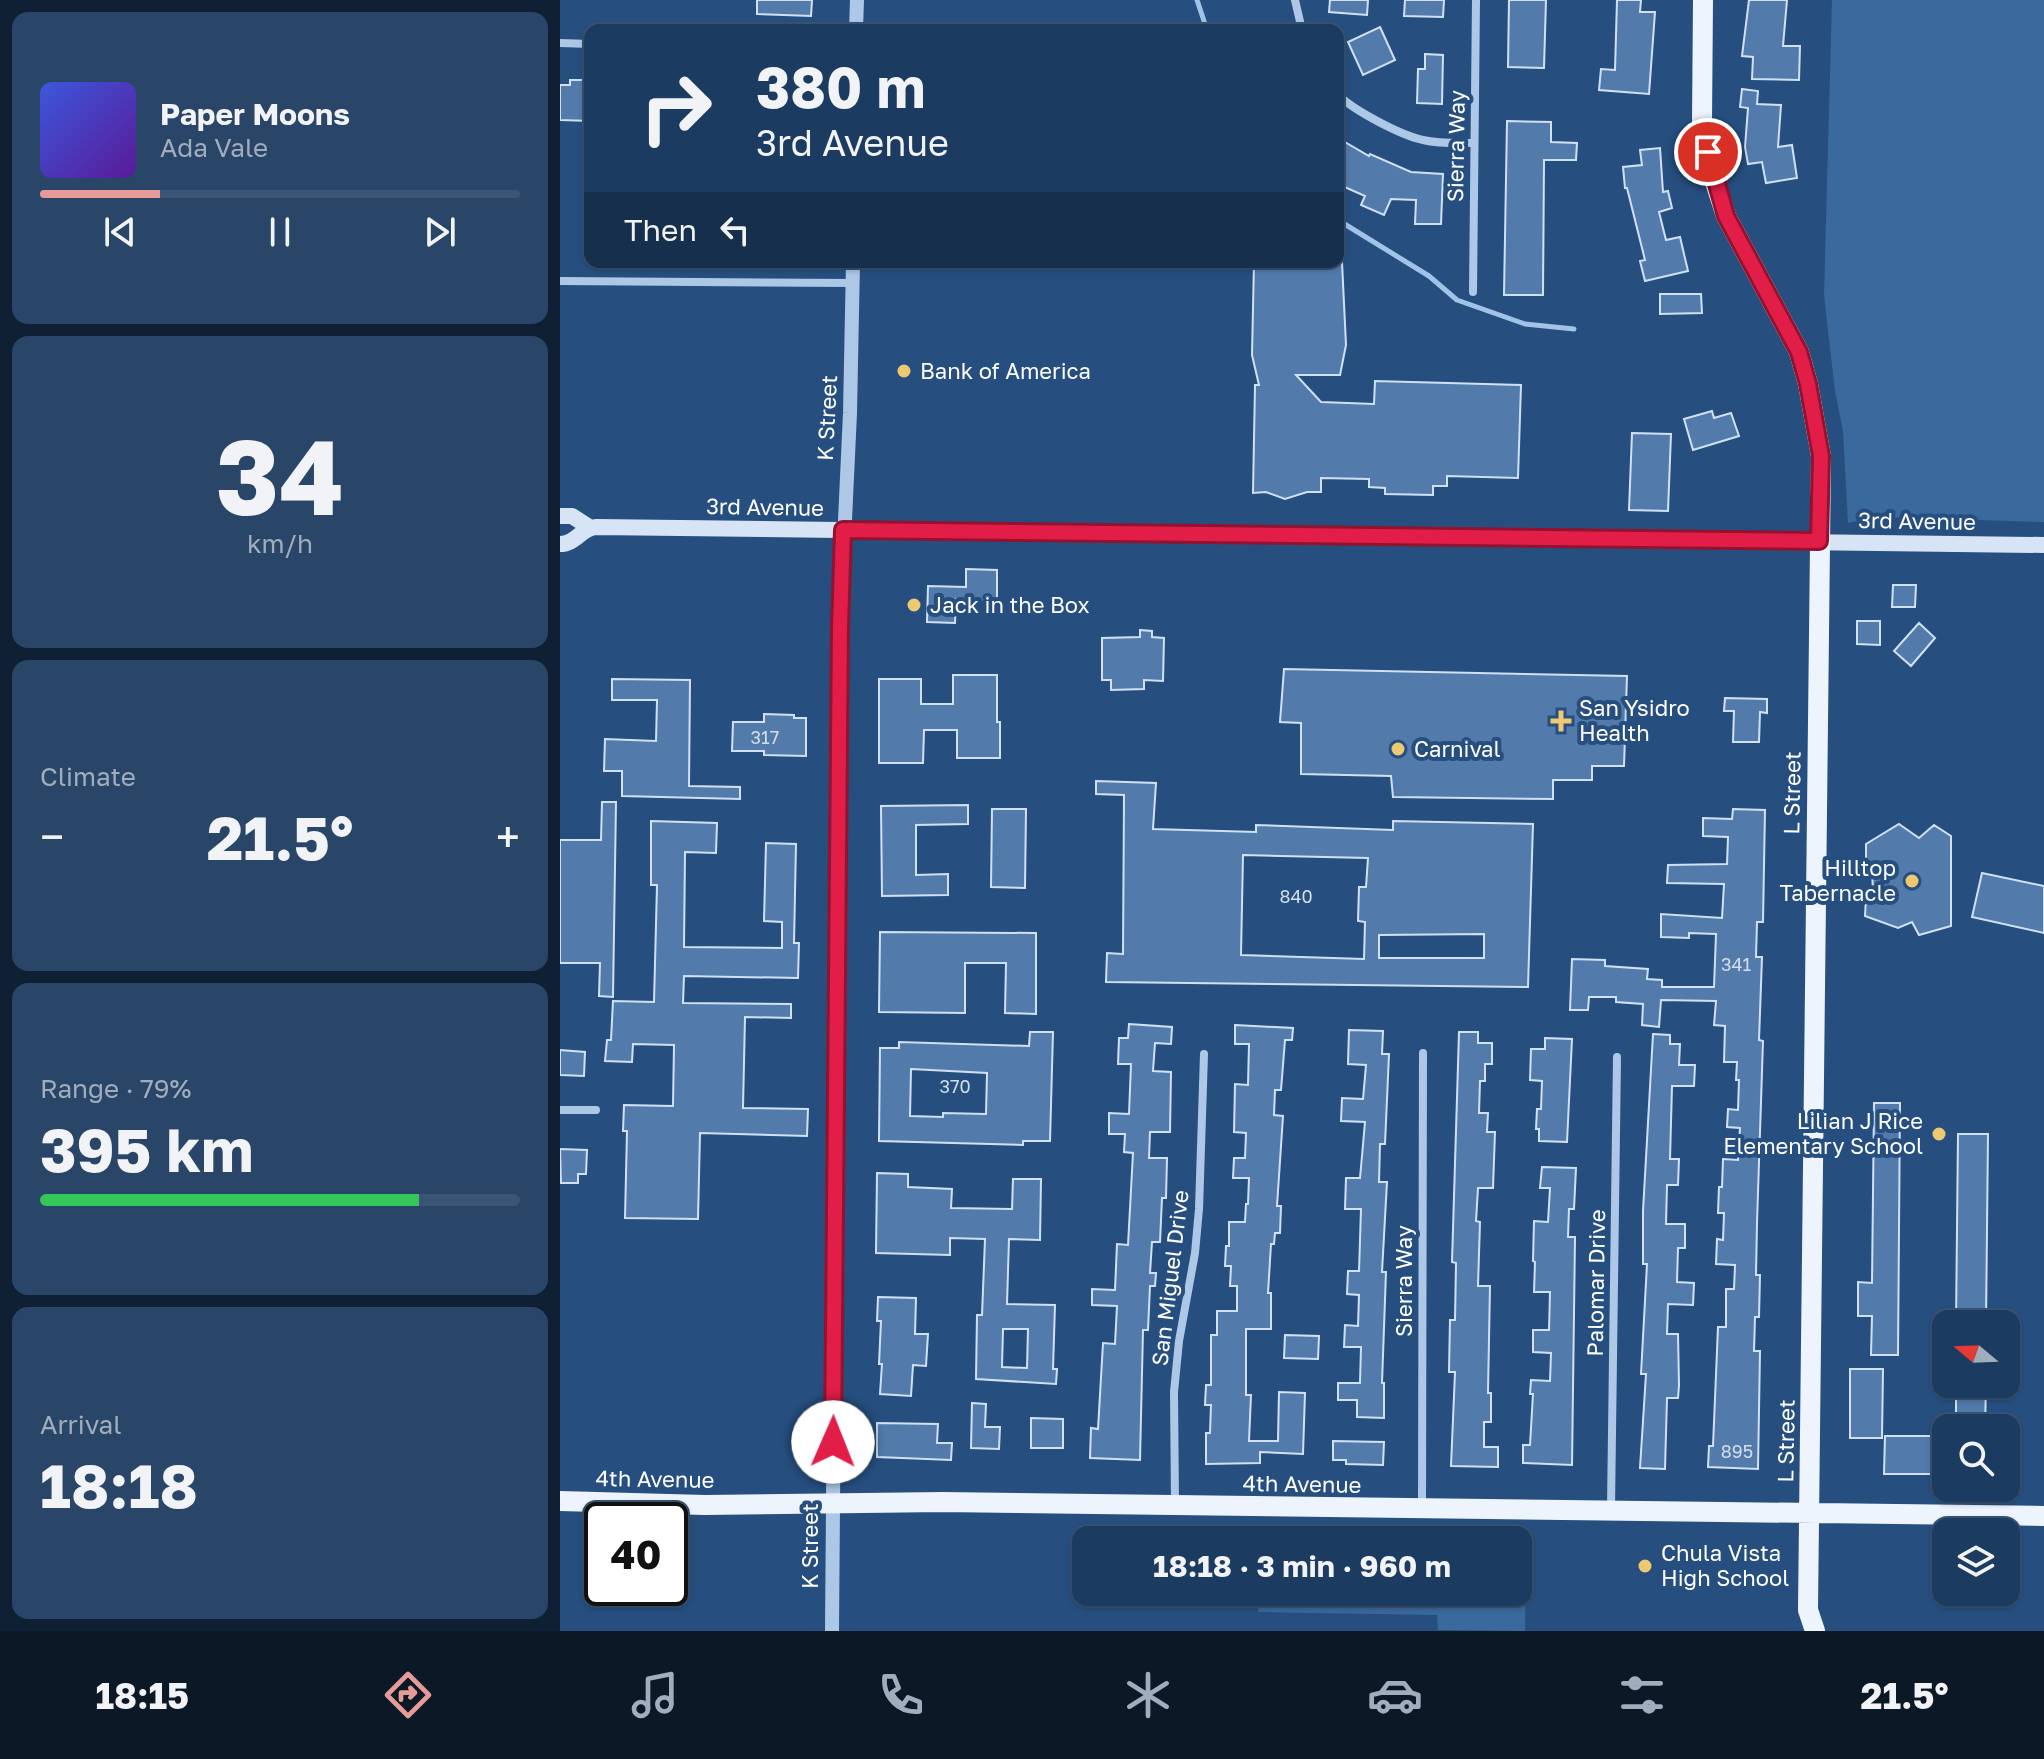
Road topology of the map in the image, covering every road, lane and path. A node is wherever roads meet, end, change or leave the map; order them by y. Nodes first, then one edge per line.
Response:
1 (857, 0) edge
2 (1295, 0) edge
3 (1476, 0) edge
4 (1703, 0) edge
5 (856, 24) edge
6 (1301, 24) edge
7 (560, 43) edge
8 (584, 44) edge
9 (1344, 101) edge
10 (1474, 143) junction
11 (853, 268) edge
12 (560, 281) edge
13 (853, 283) junction
14 (1473, 292) dead end
15 (560, 516) edge
16 (589, 527) junction
17 (843, 530) junction
18 (1819, 541) junction
19 (560, 544) edge
20 (2044, 545) edge
21 (1423, 1053) dead end
22 (1204, 1054) dead end
23 (1617, 1057) dead end
24 (560, 1110) edge
25 (596, 1110) dead end
26 (560, 1501) edge
27 (832, 1503) junction
28 (1175, 1507) junction
29 (1422, 1509) junction
30 (1611, 1511) junction
31 (1809, 1513) junction
32 (2044, 1516) edge
33 (1808, 1610) junction
34 (832, 1631) edge
35 (1797, 1631) edge
36 (1815, 1631) edge

1 - 5 street
2 - 6 street
3 - 10 street, Sierra Way
4 - 18 main road, L Street
7 - 8 street
9 - 10 street
10 - 14 street, Sierra Way
11 - 13 street, K Street
12 - 13 street
13 - 17 street, K Street
15 - 16 main road, 3rd Avenue
16 - 17 main road, 3rd Avenue
16 - 19 main road
17 - 18 main road, 3rd Avenue
17 - 27 street, K Street
18 - 20 main road, 3rd Avenue
18 - 31 main road, L Street
21 - 29 street, Sierra Way
22 - 28 street, San Miguel Drive
23 - 30 street, Palomar Drive
24 - 25 street
26 - 27 main road, 4th Avenue
27 - 28 main road, 4th Avenue
27 - 34 street, K Street
28 - 29 main road, 4th Avenue
29 - 30 main road, 4th Avenue
30 - 31 main road, 4th Avenue
31 - 32 main road, 4th Avenue
31 - 33 main road, L Street
33 - 35 main road, L Street
33 - 36 main road, L Street

